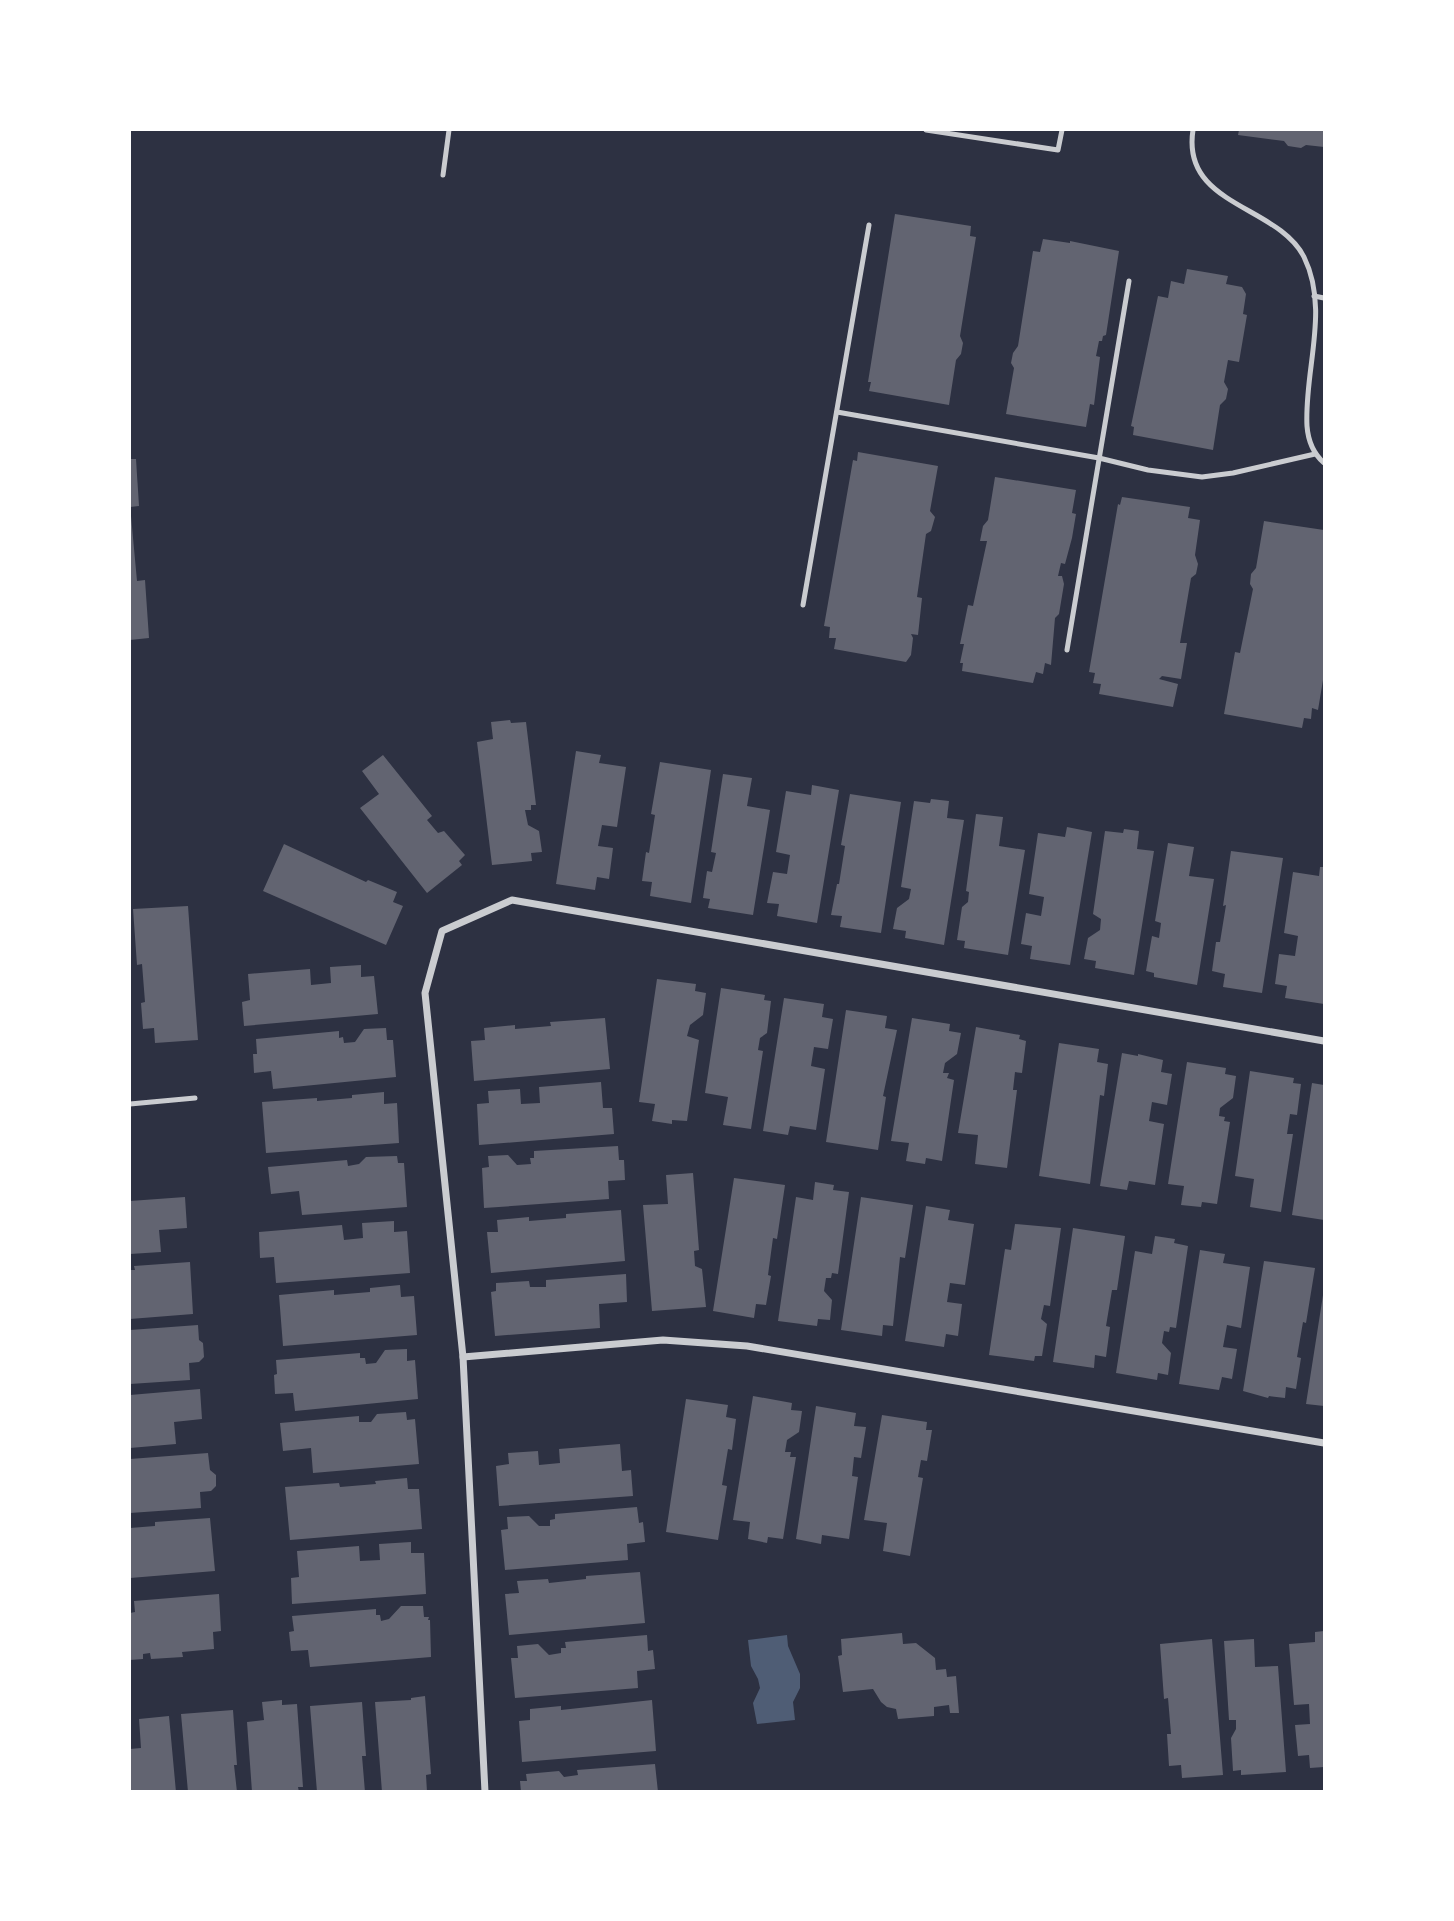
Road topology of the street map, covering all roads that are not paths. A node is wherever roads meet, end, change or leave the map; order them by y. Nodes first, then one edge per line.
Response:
1 (449, 130) edge
2 (926, 130) edge
3 (1062, 130) edge
4 (1193, 130) edge
5 (443, 175) dead end
6 (869, 225) dead end
7 (1129, 281) dead end
8 (1314, 296) junction
9 (1325, 298) edge
10 (836, 412) junction
11 (1315, 454) junction
12 (1099, 458) junction
13 (1325, 463) edge
14 (803, 605) dead end
15 (1067, 650) dead end
16 (1325, 1041) edge
17 (195, 1098) dead end
18 (130, 1104) edge
19 (463, 1357) junction
20 (1325, 1443) edge
21 (485, 1791) edge

1 - 5 lane
2 - 3 lane
4 - 8 lane
6 - 10 lane
7 - 12 lane
8 - 9 lane
8 - 11 lane
10 - 12 lane
10 - 14 lane
11 - 12 lane
11 - 13 lane
12 - 15 lane
16 - 19 street
17 - 18 lane
19 - 20 street
19 - 21 street

